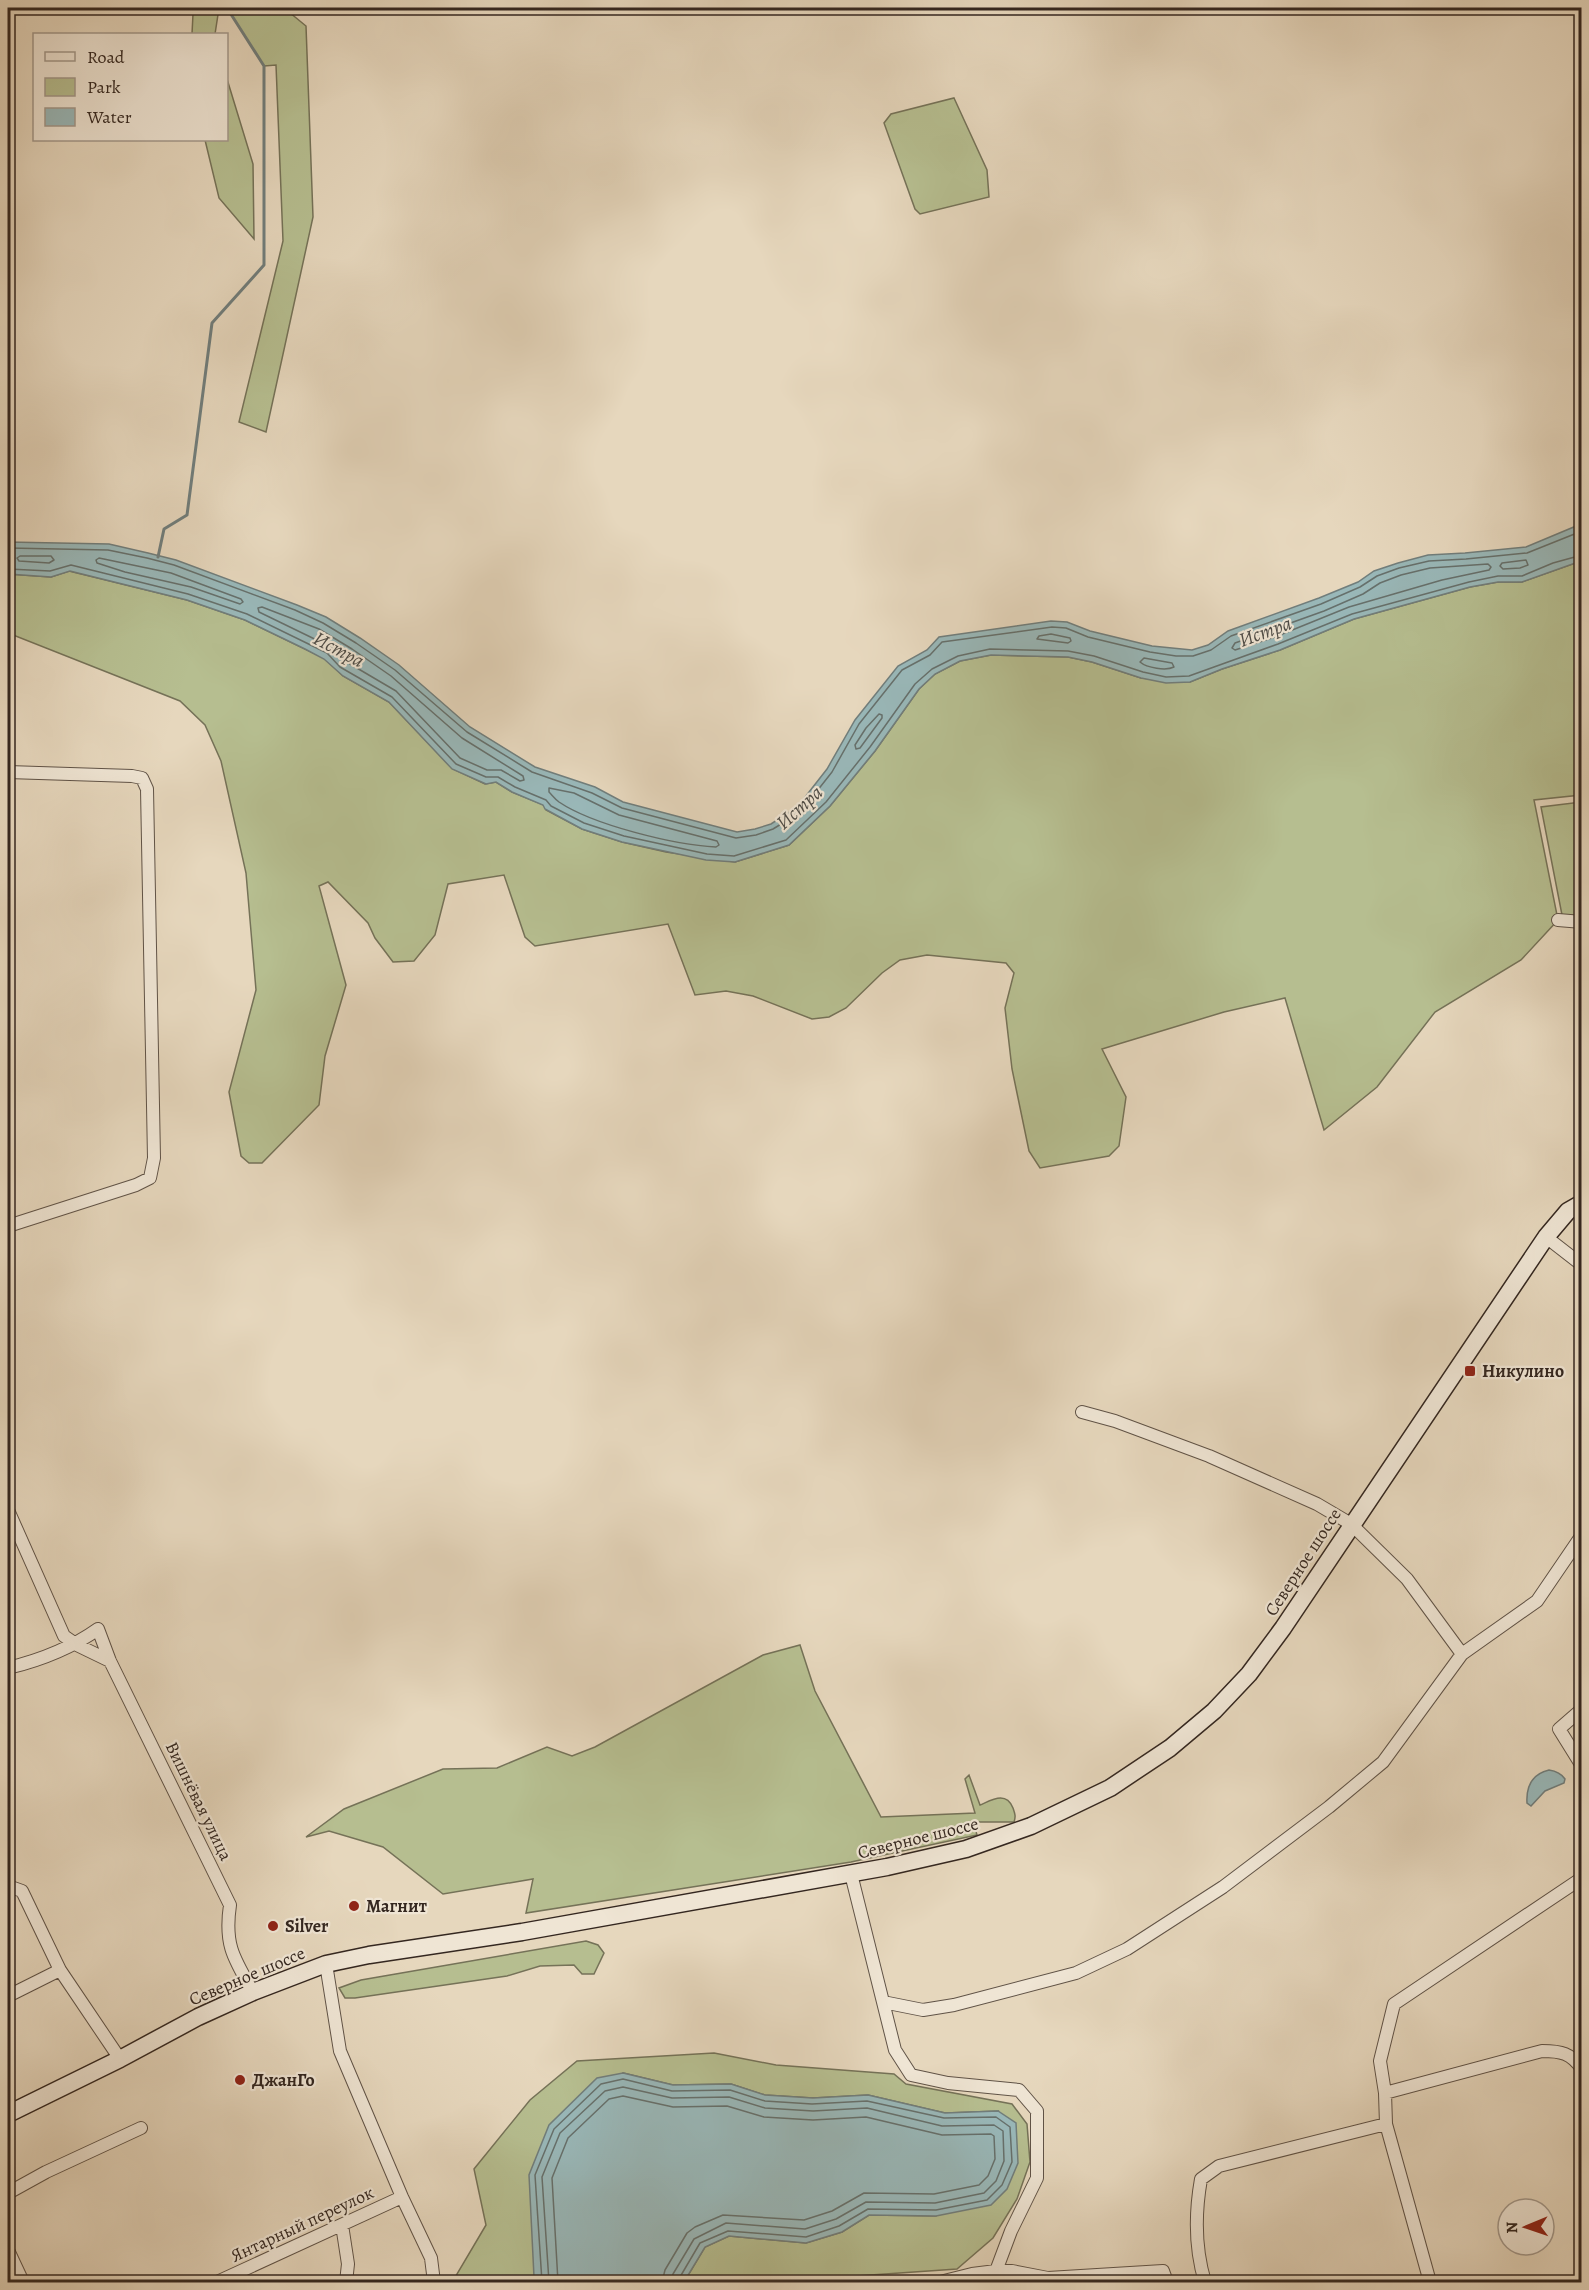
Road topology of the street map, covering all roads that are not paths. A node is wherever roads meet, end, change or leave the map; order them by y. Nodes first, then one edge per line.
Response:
1 (8, 771) edge
2 (1558, 920) dead end
3 (1581, 922) edge
4 (1581, 1203) edge
5 (8, 1226) edge
6 (1546, 1237) junction
7 (1581, 1265) edge
8 (1082, 1412) dead end
9 (8, 1510) edge
10 (1351, 1524) junction
11 (1581, 1535) edge
12 (76, 1645) junction
13 (1462, 1654) junction
14 (110, 1660) junction
15 (8, 1668) edge
16 (1581, 1709) edge
17 (1581, 1766) edge
18 (851, 1874) junction
19 (1581, 1878) edge
20 (8, 1886) edge
21 (327, 1964) junction
22 (60, 1970) junction
23 (253, 1992) junction
24 (8, 1996) edge
25 (883, 2002) junction
26 (120, 2059) junction
27 (1581, 2069) edge
28 (1386, 2093) junction
29 (8, 2114) edge
30 (1386, 2124) junction
31 (141, 2128) dead end
32 (8, 2193) edge
33 (402, 2198) junction
34 (342, 2225) junction
35 (8, 2250) edge
36 (996, 2271) junction
37 (23, 2283) edge
38 (217, 2283) edge
39 (346, 2283) edge
40 (434, 2283) edge
41 (940, 2283) edge
42 (1167, 2283) edge
43 (1205, 2283) edge
44 (1430, 2283) edge

1 - 5 street
2 - 3 street
4 - 6 main road, Северное шоссе
6 - 7 street
6 - 10 main road, Северное шоссе
8 - 10 street
9 - 12 street
10 - 13 street
10 - 18 main road, Северное шоссе
11 - 13 street
12 - 14 street
12 - 14 street, Вишнёвая улица
12 - 15 street
13 - 25 street
14 - 23 street, Вишнёвая улица
16 - 17 street
18 - 21 main road, Северное шоссе
18 - 25 street
19 - 28 street
20 - 22 street
21 - 23 main road, Северное шоссе
21 - 33 street
22 - 24 street
22 - 26 street
23 - 26 main road, Северное шоссе
25 - 36 street
26 - 29 main road, Северное шоссе
27 - 28 street
28 - 30 street
30 - 43 street
30 - 44 street
31 - 32 street
33 - 34 street, Янтарный переулок
33 - 40 street
34 - 38 street, Янтарный переулок
34 - 39 street
35 - 37 street
36 - 41 street
36 - 42 street

